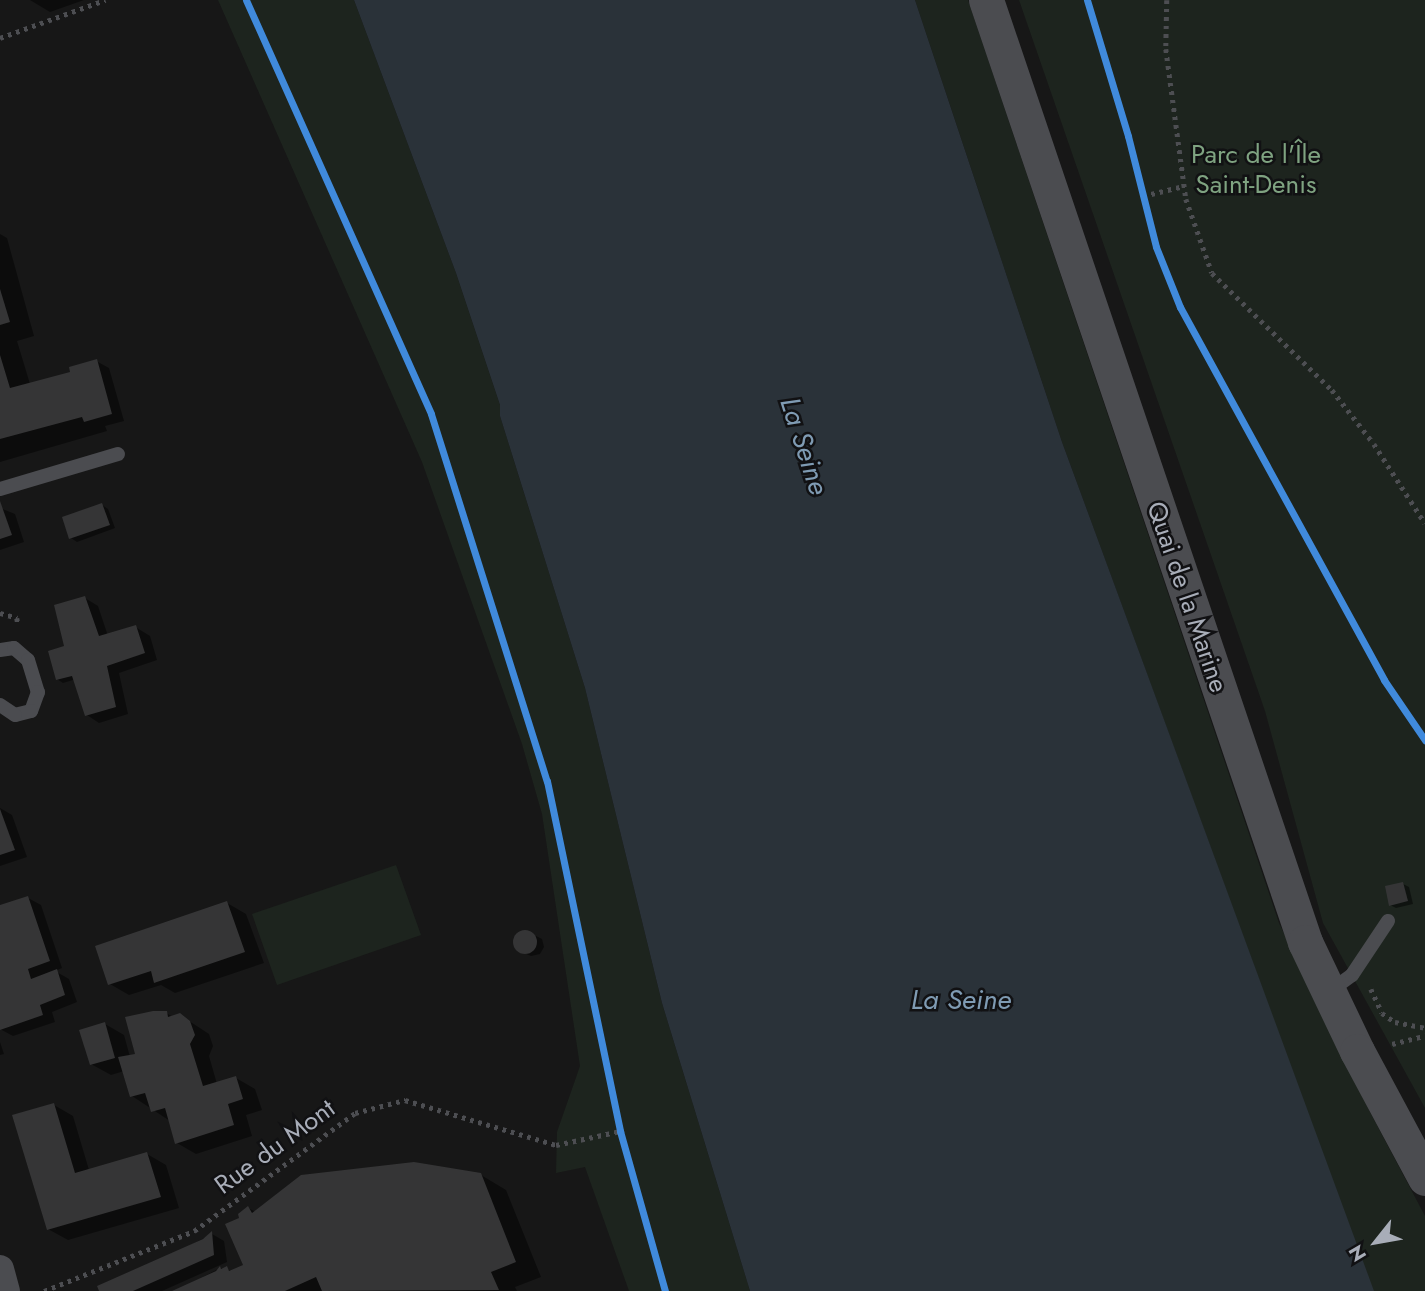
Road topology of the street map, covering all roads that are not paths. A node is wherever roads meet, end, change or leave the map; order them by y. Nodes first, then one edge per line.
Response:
1 (986, 0) edge
2 (118, 454) dead end
3 (0, 489) edge
4 (0, 650) edge
5 (0, 705) edge
6 (1388, 921) dead end
7 (1329, 992) junction
8 (1425, 1178) edge
9 (0, 1269) edge
10 (6, 1291) edge

1 - 7 street, Quai de la Marine
2 - 3 lane
4 - 5 lane
6 - 7 lane
7 - 8 street, Quai de la Marine
9 - 10 street

